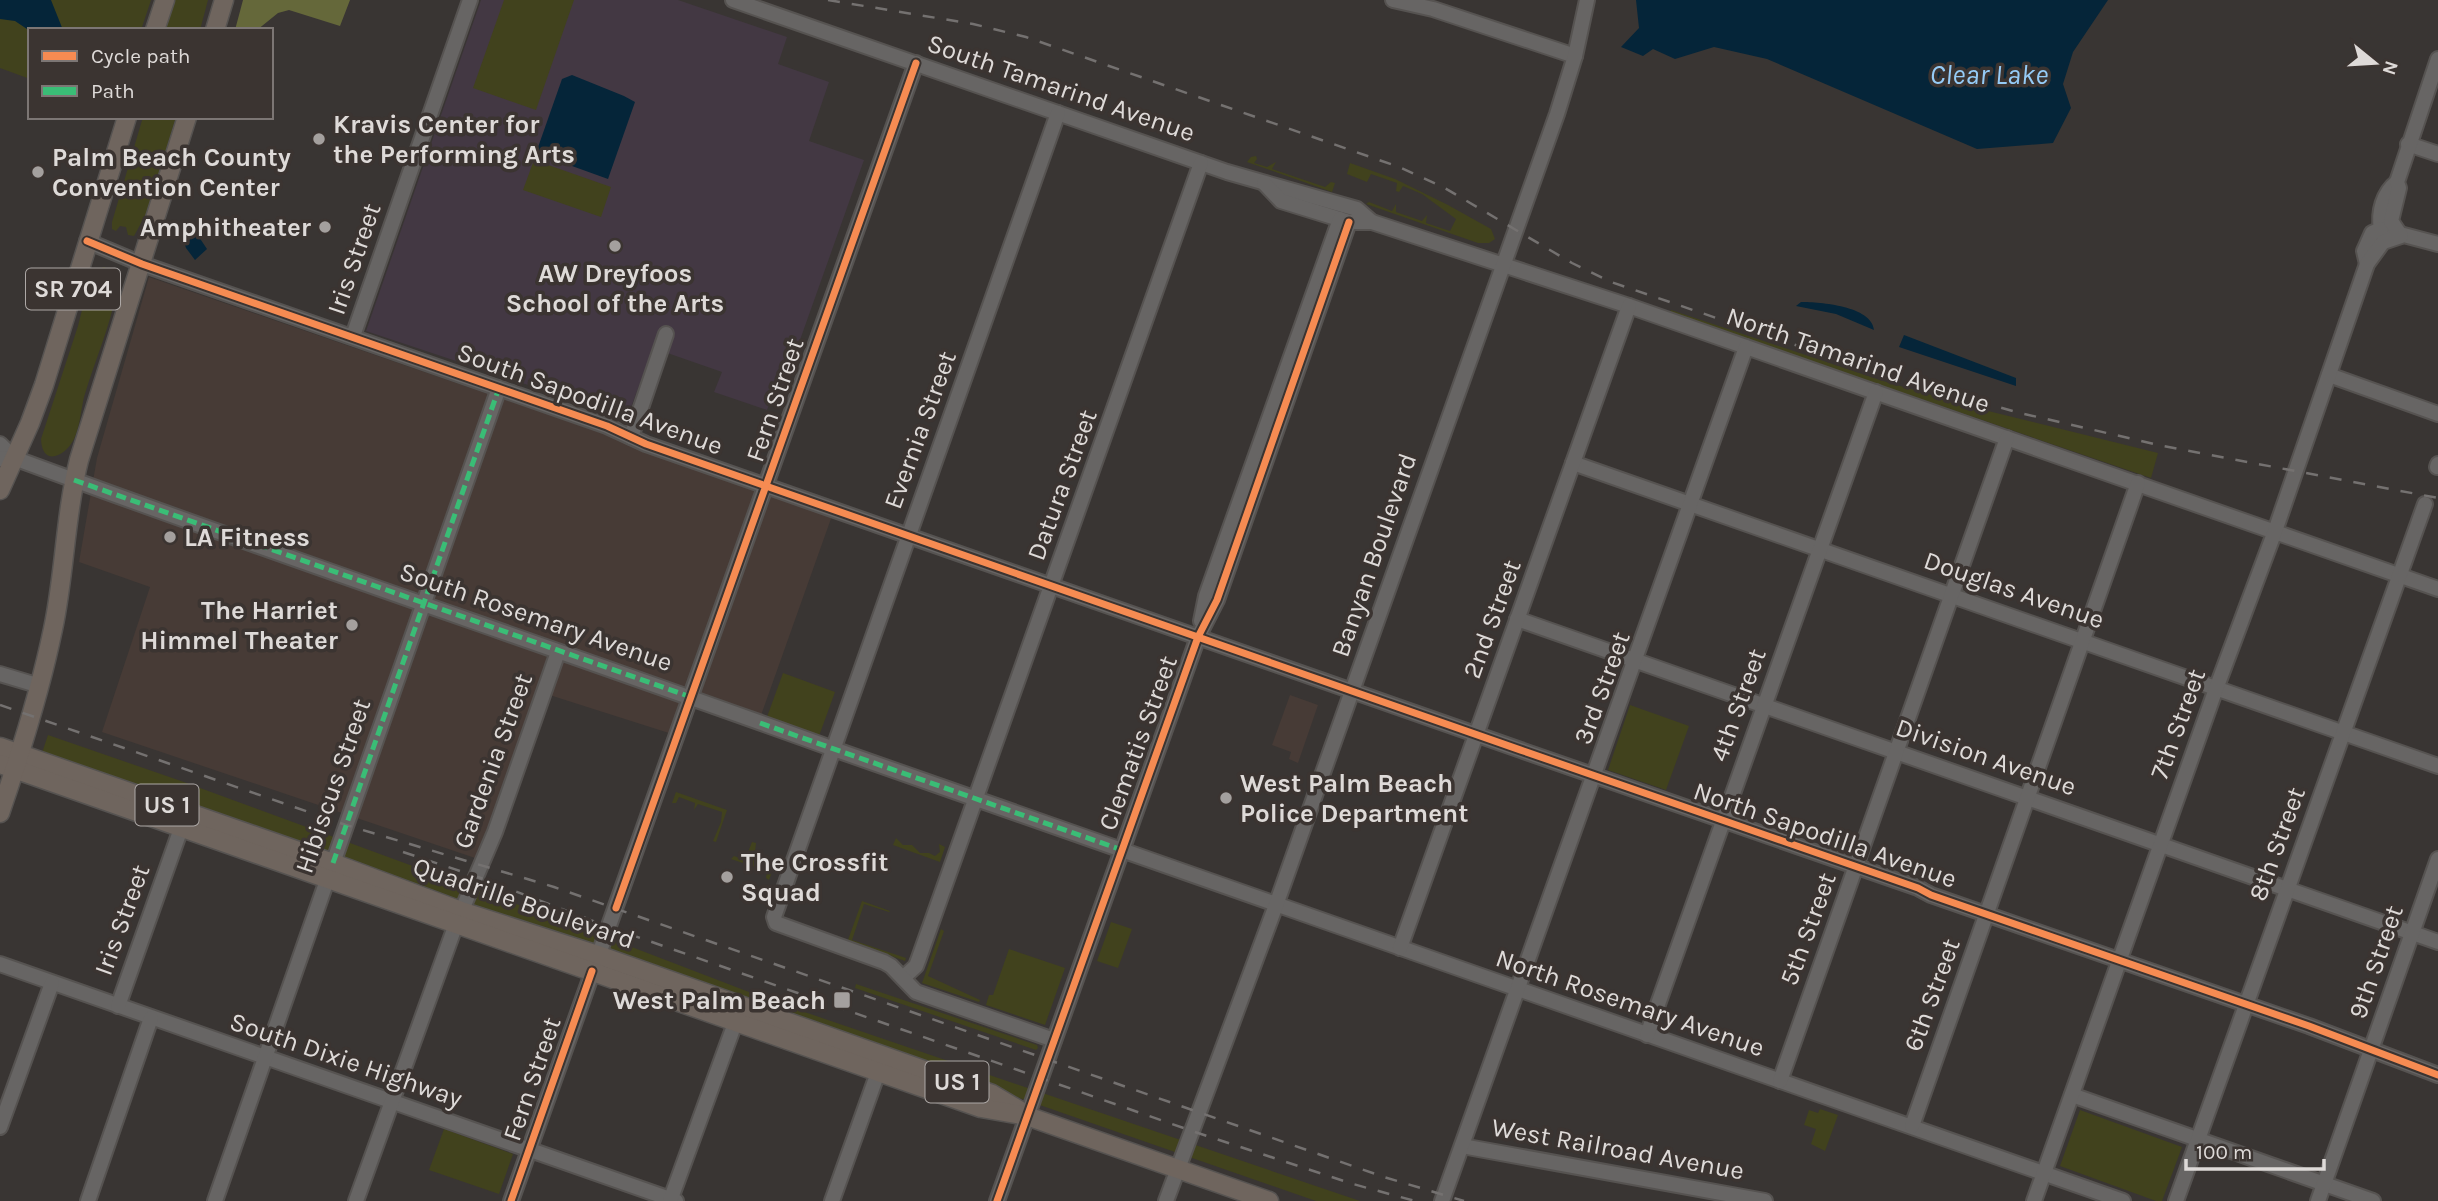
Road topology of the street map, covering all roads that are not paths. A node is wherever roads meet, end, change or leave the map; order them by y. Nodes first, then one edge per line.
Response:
1 (165, 0) edge
2 (224, 0) edge
3 (470, 0) edge
4 (733, 0) edge
5 (1392, 0) edge
6 (1587, 0) edge
7 (156, 28) edge
8 (216, 28) edge
9 (1575, 55) junction
10 (2438, 59) edge
11 (916, 63) junction
12 (1058, 113) junction
13 (126, 119) edge
14 (186, 119) edge
15 (2408, 144) junction
16 (2438, 154) edge
17 (1201, 163) junction
18 (2397, 182) junction
19 (1264, 183) junction
20 (1346, 216) junction
21 (2381, 229) junction
22 (2400, 236) junction
23 (87, 241) junction
24 (2438, 244) edge
25 (142, 264) junction
26 (2367, 264) junction
27 (1502, 266) junction
28 (1629, 306) junction
29 (666, 334) dead end
30 (353, 336) junction
31 (1746, 347) junction
32 (2329, 375) junction
33 (499, 388) junction
34 (1876, 392) junction
35 (2438, 414) edge
36 (631, 437) junction
37 (2007, 438) junction
38 (0, 444) edge
39 (7, 458) edge
40 (1573, 463) junction
41 (74, 480) junction
42 (2138, 483) junction
43 (767, 486) junction
44 (0, 490) edge
45 (1690, 503) junction
46 (2425, 504) dead end
47 (2275, 531) junction
48 (909, 535) junction
49 (1820, 549) junction
50 (2399, 575) junction
51 (1052, 585) junction
52 (2438, 589) edge
53 (1951, 595) junction
54 (423, 605) junction
55 (1517, 619) junction
56 (1198, 636) junction
57 (2082, 640) junction
58 (558, 652) junction
59 (1634, 660) junction
60 (0, 674) edge
61 (40, 686) junction
62 (2217, 687) junction
63 (1352, 691) junction
64 (691, 697) junction
65 (1764, 706) junction
66 (2343, 732) junction
67 (1476, 735) junction
68 (0, 747) edge
69 (833, 749) junction
70 (1895, 751) junction
71 (12, 762) edge
72 (2438, 765) edge
73 (1592, 776) junction
74 (2026, 797) junction
75 (976, 798) junction
76 (0, 813) edge
77 (184, 820) junction
78 (1723, 821) junction
79 (2161, 844) junction
80 (1122, 850) junction
81 (2438, 859) edge
82 (1857, 867) junction
83 (330, 871) junction
84 (2287, 888) junction
85 (1276, 905) junction
86 (1987, 914) junction
87 (459, 918) junction
88 (2412, 933) junction
89 (2438, 942) edge
90 (1400, 948) junction
91 (2120, 960) junction
92 (595, 963) junction
93 (0, 964) edge
94 (903, 978) junction
95 (52, 983) junction
96 (1516, 989) junction
97 (2246, 1004) junction
98 (118, 1006) junction
99 (738, 1014) junction
100 (151, 1018) junction
101 (1647, 1035) junction
102 (1054, 1040) junction
103 (2371, 1050) junction
104 (265, 1058) junction
105 (881, 1064) junction
106 (2438, 1074) edge
107 (1780, 1081) junction
108 (2072, 1095) junction
109 (392, 1102) junction
110 (1027, 1116) junction
111 (1912, 1126) junction
112 (0, 1128) edge
113 (2198, 1139) junction
114 (1462, 1146) junction
115 (529, 1150) junction
116 (1178, 1169) junction
117 (2044, 1173) junction
118 (2324, 1183) junction
119 (673, 1200) edge
120 (88, 1201) edge
121 (215, 1201) edge
122 (356, 1201) edge
123 (511, 1201) edge
124 (832, 1201) edge
125 (997, 1201) edge
126 (1166, 1201) edge
127 (1269, 1201) edge
128 (1442, 1201) edge
129 (1765, 1201) edge
130 (2035, 1201) edge
131 (2123, 1201) edge
132 (2176, 1201) edge
133 (2318, 1201) edge
134 (2373, 1201) edge

1 - 7 main road
2 - 8 main road
3 - 30 street, Iris Street
4 - 11 street, South Tamarind Avenue
5 - 9 street
6 - 9 street, Banyan Boulevard
9 - 27 street, Banyan Boulevard
10 - 15 street, 7th Street
11 - 12 street, South Tamarind Avenue
11 - 43 street, Fern Street
12 - 17 street, South Tamarind Avenue
12 - 48 street, Evernia Street
13 - 23 main road, SR 704
14 - 25 main road, SR 704
15 - 16 street
15 - 18 street, 7th Street
17 - 19 street, South Tamarind Avenue
17 - 51 street, Datura Street
18 - 21 street, 7th Street
18 - 22 street, 7th Street
19 - 20 street, South Tamarind Avenue
19 - 20 street, North Tamarind Avenue
20 - 27 street, North Tamarind Avenue
20 - 56 street, Clematis Street
21 - 22 street
21 - 26 street, 7th Street
22 - 24 street
22 - 26 street, 7th Street
23 - 25 street, South Sapodilla Avenue
23 - 39 main road, SR 704
25 - 30 street, South Sapodilla Avenue
25 - 41 main road, SR 704
26 - 32 street, 7th Street
27 - 28 street, North Tamarind Avenue
27 - 63 street, Banyan Boulevard
28 - 31 street, North Tamarind Avenue
28 - 40 street, 2nd Street
29 - 36 street
30 - 33 street, South Sapodilla Avenue
31 - 34 street, North Tamarind Avenue
31 - 45 street, 3rd Street
32 - 35 street
32 - 47 street, 7th Street
33 - 36 street, South Sapodilla Avenue
33 - 54 street, Hibiscus Street
34 - 37 street, North Tamarind Avenue
34 - 49 street, 4th Street
36 - 43 street, South Sapodilla Avenue
37 - 42 street, North Tamarind Avenue
37 - 53 street, 5th Street
38 - 39 street
39 - 41 street, South Rosemary Avenue
39 - 44 main road, SR 704
40 - 45 street, Douglas Avenue
40 - 55 street, 2nd Street
41 - 54 street, South Rosemary Avenue
41 - 61 main road, SR 704
42 - 47 street, North Tamarind Avenue
42 - 57 street, 6th Street
43 - 48 street, South Sapodilla Avenue
43 - 64 street, Fern Street
45 - 49 street, Douglas Avenue
45 - 59 street, 3rd Street
46 - 50 street, 8th Street
47 - 50 street, North Tamarind Avenue
47 - 62 street, 7th Street
48 - 51 street, South Sapodilla Avenue
48 - 69 street, Evernia Street
49 - 53 street, Douglas Avenue
49 - 65 street, 4th Street
50 - 52 street, North Tamarind Avenue
50 - 66 street, 8th Street
51 - 56 street, South Sapodilla Avenue
51 - 75 street, Datura Street
53 - 57 street, Douglas Avenue
53 - 70 street, 5th Street
54 - 58 street, South Rosemary Avenue
54 - 83 street, Hibiscus Street
55 - 59 street, Division Avenue
55 - 67 street, 2nd Street
56 - 63 street, North Sapodilla Avenue
56 - 80 street, Clematis Street
57 - 62 street, Douglas Avenue
57 - 74 street, 6th Street
58 - 64 street, South Rosemary Avenue
58 - 87 street, Gardenia Street
59 - 65 street, Division Avenue
59 - 73 street, 3rd Street
60 - 61 street
61 - 71 main road, SR 704
62 - 66 street, Douglas Avenue
62 - 79 street, 7th Street
63 - 67 street, North Sapodilla Avenue
63 - 85 street, Banyan Boulevard
64 - 69 street, South Rosemary Avenue
64 - 92 street, Fern Street
65 - 70 street, Division Avenue
65 - 78 street, 4th Street
66 - 72 street, Douglas Avenue
66 - 84 street, 8th Street
67 - 73 street, North Sapodilla Avenue
67 - 90 street, 2nd Street
68 - 71 main road, Quadrille Boulevard / US 1
69 - 75 street, South Rosemary Avenue
69 - 94 street, Evernia Street
70 - 74 street, Division Avenue
70 - 82 street, 5th Street
71 - 76 main road
71 - 77 main road, Quadrille Boulevard / US 1
73 - 78 street, North Sapodilla Avenue
73 - 96 street, 3rd Street
74 - 79 street, Division Avenue
74 - 86 street, 6th Street
75 - 80 street, South Rosemary Avenue
75 - 94 street, Datura Street
77 - 83 main road, Quadrille Boulevard / US 1
77 - 98 street, Iris Street
78 - 82 street, North Sapodilla Avenue
78 - 101 street, 4th Street
79 - 84 street, Division Avenue
79 - 91 street, 7th Street
80 - 85 street, North Rosemary Avenue
80 - 102 street, Clematis Street
81 - 88 street, 9th Street
82 - 86 street, North Sapodilla Avenue
82 - 107 street, 5th Street
83 - 87 main road, Quadrille Boulevard / US 1
83 - 104 street, Hibiscus Street
84 - 88 street, Division Avenue
84 - 97 street, 8th Street
85 - 90 street, North Rosemary Avenue
85 - 116 street, Banyan Boulevard
86 - 91 street, North Sapodilla Avenue
86 - 111 street, 6th Street
87 - 92 main road, Quadrille Boulevard / US 1
87 - 109 street, Gardenia Street
88 - 89 street, Division Avenue
88 - 103 street, 9th Street
90 - 96 street, North Rosemary Avenue
91 - 97 street, North Sapodilla Avenue
91 - 108 street, 7th Street
92 - 99 main road, Quadrille Boulevard / US 1
92 - 115 street, Fern Street
93 - 95 street, South Dixie Highway
94 - 102 street
95 - 98 street, South Dixie Highway
95 - 112 street
96 - 101 street, North Rosemary Avenue
96 - 114 street, 3rd Street
97 - 103 street, North Sapodilla Avenue
97 - 113 street, 8th Street
98 - 100 street, South Dixie Highway
99 - 105 main road, Quadrille Boulevard / US 1
99 - 119 street
100 - 104 street, South Dixie Highway
100 - 120 street
101 - 107 street, North Rosemary Avenue
102 - 110 street, Clematis Street
103 - 106 street, North Sapodilla Avenue
103 - 118 street, 9th Street
104 - 109 street, South Dixie Highway
104 - 121 street, Hibiscus Street
105 - 110 main road, Quadrille Boulevard / US 1
105 - 124 street
107 - 111 street, North Rosemary Avenue
108 - 113 street
108 - 117 street, 7th Street
109 - 115 street, South Dixie Highway
109 - 122 street, Gardenia Street
110 - 116 main road, Quadrille Boulevard / US 1
110 - 125 street, Clematis Street
111 - 117 street, North Rosemary Avenue
113 - 118 street
113 - 132 street, 8th Street
114 - 128 street, 3rd Street
114 - 129 street, West Railroad Avenue
115 - 119 street, South Dixie Highway
115 - 123 street, Fern Street
116 - 126 street, Banyan Boulevard
116 - 127 main road, Quadrille Boulevard / US 1
117 - 130 street, 7th Street
117 - 131 street, North Rosemary Avenue
118 - 133 street, 9th Street
118 - 134 street

